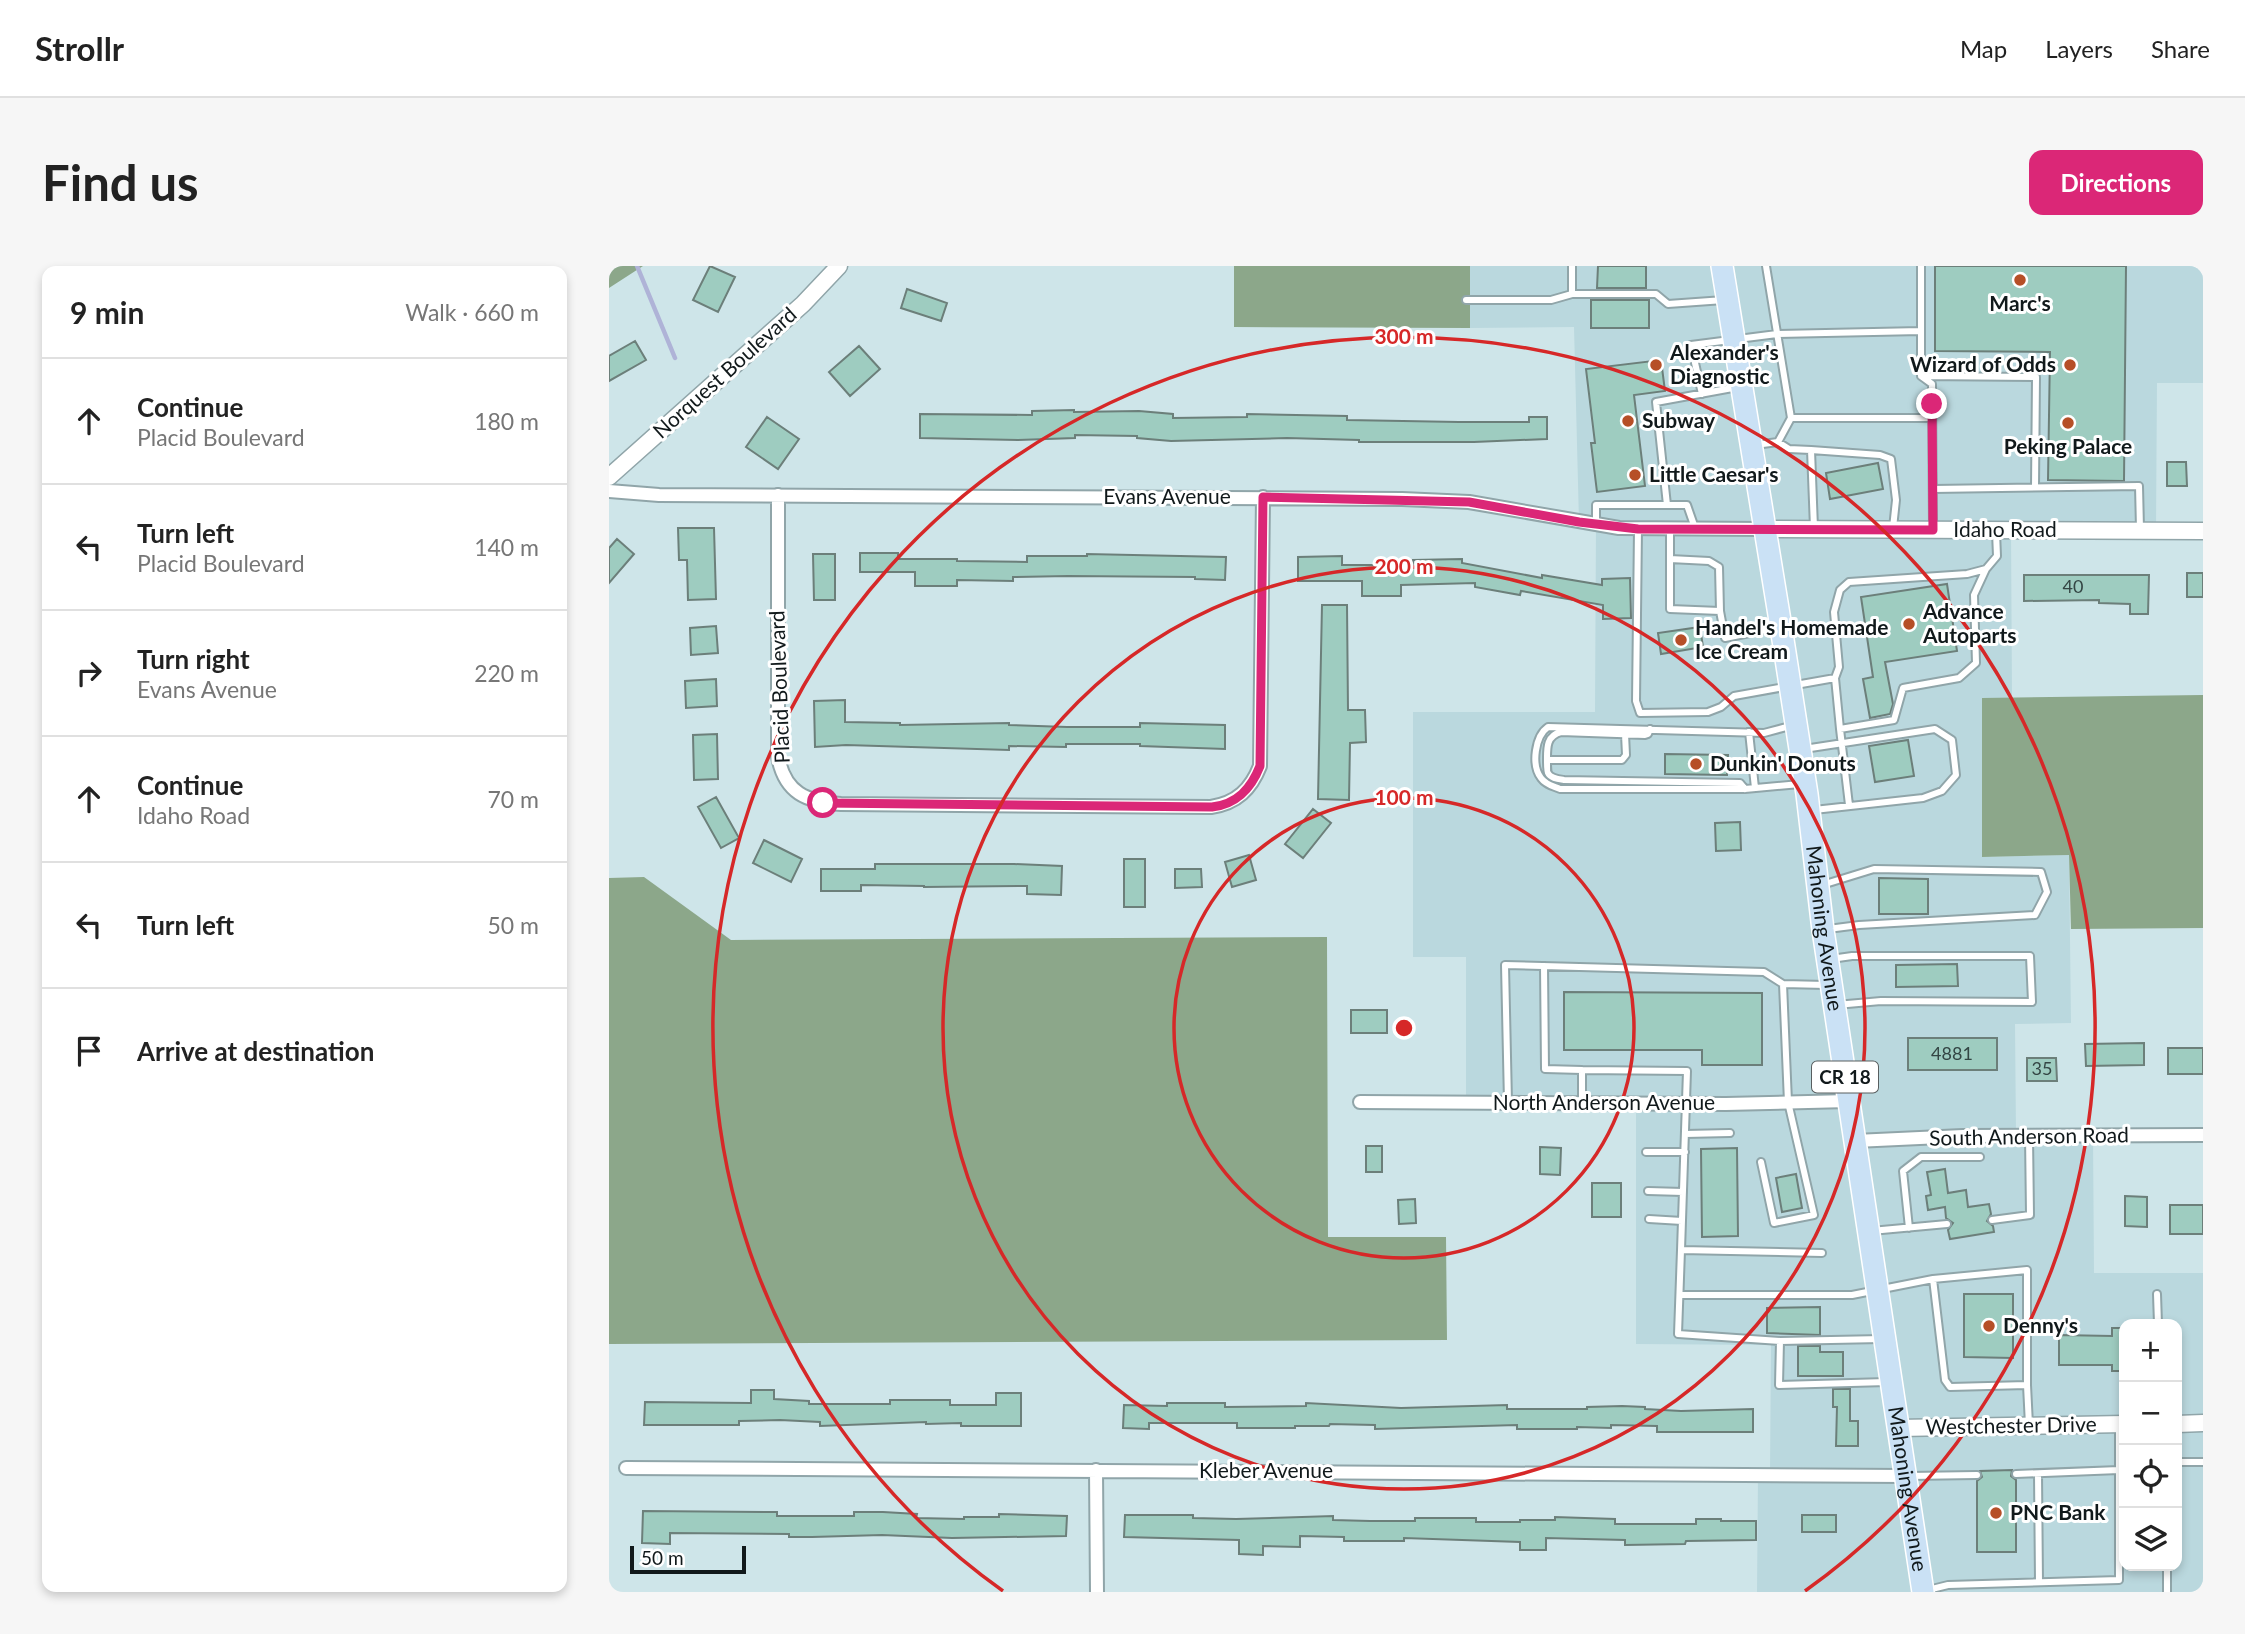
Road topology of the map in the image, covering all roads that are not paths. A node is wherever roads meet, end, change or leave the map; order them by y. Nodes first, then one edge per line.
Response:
1 (839, 266) edge
2 (1572, 266) edge
3 (1722, 266) edge
4 (1766, 266) edge
5 (1921, 266) edge
6 (1572, 294) junction
7 (1727, 299) junction
8 (1466, 300) dead end
9 (1921, 331) junction
10 (1777, 334) junction
11 (1733, 340) junction
12 (1921, 376) junction
13 (1741, 387) junction
14 (1702, 394) junction
15 (1791, 418) junction
16 (1932, 418) junction
17 (1778, 442) junction
18 (1750, 446) junction
19 (1811, 450) junction
20 (609, 477) edge
21 (2035, 488) junction
22 (1933, 489) junction
23 (609, 491) edge
24 (778, 495) junction
25 (1263, 497) junction
26 (1667, 505) junction
27 (1596, 524) junction
28 (1638, 529) junction
29 (1670, 529) junction
30 (1695, 529) junction
31 (1765, 529) junction
32 (1814, 530) junction
33 (1893, 530) junction
34 (1933, 530) junction
35 (1996, 530) junction
36 (2140, 530) junction
37 (2203, 531) edge
38 (1670, 559) junction
39 (1986, 569) junction
40 (1720, 611) junction
41 (1781, 627) junction
42 (1835, 678) junction
43 (1790, 687) junction
44 (1796, 725) junction
45 (1650, 729) junction
46 (1840, 729) junction
47 (1749, 732) junction
48 (1625, 734) junction
49 (1841, 743) junction
50 (1800, 749) junction
51 (1547, 760) junction
52 (1805, 783) junction
53 (1755, 788) junction
54 (1745, 789) junction
55 (1849, 805) junction
56 (1808, 811) junction
57 (1817, 886) junction
58 (1823, 930) junction
59 (1828, 959) junction
60 (1545, 966) junction
61 (1783, 984) junction
62 (1833, 995) junction
63 (1582, 1070) junction
64 (1849, 1101) junction
65 (1360, 1102) dead end
66 (1788, 1102) junction
67 (1508, 1103) junction
68 (1582, 1103) junction
69 (1686, 1104) junction
70 (1685, 1133) junction
71 (1730, 1133) dead end
72 (2203, 1135) edge
73 (2029, 1136) junction
74 (1919, 1138) junction
75 (1856, 1141) junction
76 (1646, 1152) dead end
77 (1685, 1152) junction
78 (1921, 1157) junction
79 (1980, 1157) dead end
80 (1761, 1162) dead end
81 (1648, 1191) dead end
82 (1683, 1192) junction
83 (1649, 1219) dead end
84 (1992, 1220) dead end
85 (1682, 1221) junction
86 (1947, 1224) dead end
87 (1909, 1228) junction
88 (1869, 1231) junction
89 (1681, 1251) junction
90 (1822, 1253) dead end
91 (1933, 1279) junction
92 (1878, 1291) junction
93 (2157, 1294) dead end
94 (1680, 1295) junction
95 (2158, 1319) edge
96 (1885, 1339) junction
97 (1780, 1341) junction
98 (1892, 1382) junction
99 (2027, 1385) junction
100 (2182, 1423) edge
101 (2203, 1423) edge
102 (2119, 1424) edge
103 (2029, 1425) junction
104 (1899, 1428) junction
105 (2182, 1462) edge
106 (2203, 1462) edge
107 (626, 1468) dead end
108 (1096, 1470) junction
109 (2119, 1470) edge
110 (2038, 1474) junction
111 (1977, 1475) dead end
112 (2016, 1475) dead end
113 (1905, 1476) junction
114 (2119, 1508) edge
115 (2167, 1571) edge
116 (2039, 1582) junction
117 (1097, 1592) edge
118 (1923, 1592) edge
119 (2167, 1592) edge

1 - 20 street, Norquest Boulevard
2 - 6 lane
3 - 7 main road, Mahoning Avenue / CR 18
4 - 10 lane
5 - 9 lane
6 - 7 lane
6 - 8 lane
7 - 11 main road, Mahoning Avenue / CR 18
9 - 10 lane
9 - 12 lane
10 - 11 lane
10 - 15 lane
11 - 13 main road, Mahoning Avenue / CR 18
11 - 14 lane
12 - 16 lane
12 - 21 lane
13 - 14 lane
13 - 18 main road, Mahoning Avenue / CR 18
14 - 26 lane
15 - 16 lane
15 - 17 lane
16 - 22 lane
17 - 18 lane
17 - 19 lane
18 - 31 main road, Mahoning Avenue / CR 18
19 - 32 lane
19 - 33 lane
21 - 22 lane
21 - 36 lane
22 - 34 lane
23 - 24 street, Evans Avenue
24 - 25 street, Evans Avenue
24 - 25 street, Placid Boulevard
25 - 27 street, Evans Avenue
26 - 27 lane
26 - 30 lane
27 - 28 street, Evans Avenue
28 - 29 street, Evans Avenue
28 - 43 lane
29 - 30 street, Evans Avenue
29 - 38 lane
30 - 31 street, Evans Avenue
31 - 32 street, Idaho Road
31 - 41 main road, Mahoning Avenue / CR 18
32 - 33 street, Idaho Road
33 - 34 street, Idaho Road
34 - 35 street, Idaho Road
35 - 36 street, Idaho Road
35 - 39 lane
36 - 37 street, Idaho Road
38 - 40 lane
38 - 40 lane
39 - 42 lane
39 - 46 lane
40 - 41 lane
41 - 43 main road, Mahoning Avenue / CR 18
42 - 43 lane
42 - 46 lane
43 - 44 main road, Mahoning Avenue / CR 18
44 - 47 lane
44 - 50 main road, Mahoning Avenue / CR 18
45 - 47 lane
45 - 48 lane
45 - 54 lane
46 - 49 lane
47 - 53 lane
48 - 51 lane
48 - 51 lane
49 - 50 lane
49 - 55 lane
49 - 55 lane
50 - 52 main road, Mahoning Avenue / CR 18
51 - 54 lane
52 - 53 lane
52 - 56 main road, Mahoning Avenue / CR 18
53 - 54 lane
55 - 56 lane
56 - 57 main road, Mahoning Avenue / CR 18
57 - 58 main road, Mahoning Avenue / CR 18
57 - 58 lane
58 - 59 main road, Mahoning Avenue / CR 18
59 - 62 main road, Mahoning Avenue / CR 18
59 - 62 lane
60 - 61 lane
60 - 63 lane
60 - 67 lane
61 - 62 lane
61 - 66 lane
62 - 64 main road, Mahoning Avenue / CR 18
63 - 68 lane
63 - 69 lane
64 - 66 street, North Anderson Avenue
64 - 75 main road, Mahoning Avenue / CR 18
65 - 67 street, North Anderson Avenue
66 - 69 street, North Anderson Avenue
66 - 80 lane
67 - 68 street, North Anderson Avenue
68 - 69 street, North Anderson Avenue
69 - 70 lane
70 - 71 lane
70 - 77 lane
72 - 73 street, South Anderson Road
73 - 74 street, South Anderson Road
73 - 84 lane
74 - 75 street, South Anderson Road
74 - 78 lane
75 - 88 main road, Mahoning Avenue / CR 18
76 - 77 lane
77 - 82 lane
78 - 79 lane
78 - 87 lane
81 - 82 lane
82 - 85 lane
83 - 85 lane
85 - 89 lane
86 - 87 lane
87 - 88 lane
88 - 92 main road, Mahoning Avenue / CR 18
89 - 90 lane
89 - 94 lane
91 - 92 lane
91 - 99 lane
91 - 99 lane
92 - 94 lane
92 - 96 main road, Mahoning Avenue / CR 18
93 - 95 lane
94 - 97 lane
96 - 97 lane
96 - 98 main road, Mahoning Avenue / CR 18
97 - 98 lane
98 - 104 main road, Mahoning Avenue / CR 18
99 - 103 lane
100 - 101 street
102 - 103 street, Westchester Drive
103 - 104 street, Westchester Drive
104 - 113 main road, Mahoning Avenue / CR 18
105 - 106 lane
107 - 108 street, Kleber Avenue
108 - 113 street, Kleber Avenue
108 - 117 street
109 - 110 lane
110 - 112 lane
110 - 116 lane
111 - 113 lane
113 - 118 main road, Mahoning Avenue / CR 18
114 - 116 lane
115 - 119 lane
116 - 118 lane

